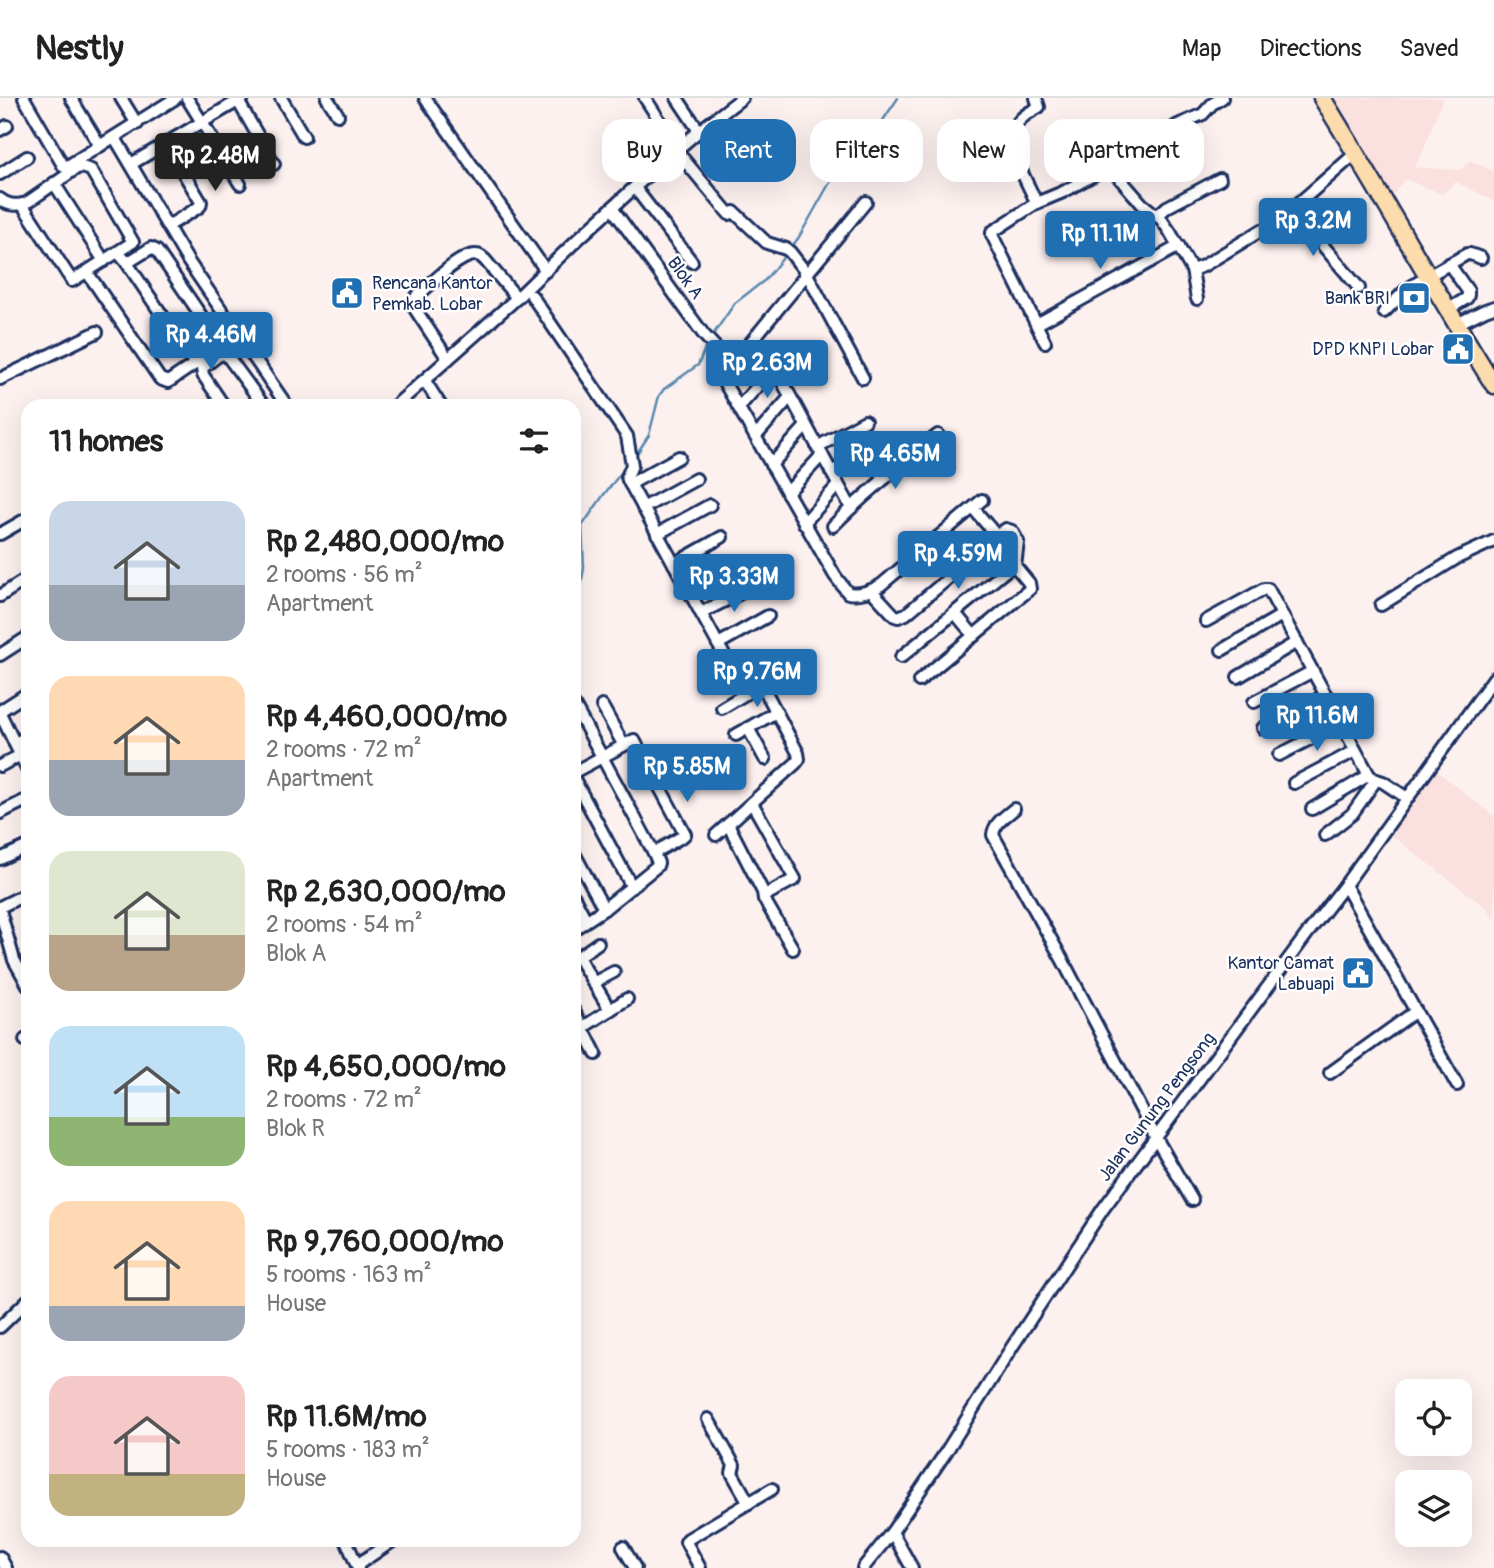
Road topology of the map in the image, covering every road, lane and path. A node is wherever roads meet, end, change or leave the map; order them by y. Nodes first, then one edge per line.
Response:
1 (24, 98) edge
2 (71, 98) edge
3 (121, 98) edge
4 (187, 98) edge
5 (281, 98) edge
6 (327, 98) edge
7 (425, 98) edge
8 (645, 98) edge
9 (677, 98) edge
10 (742, 98) edge
11 (1036, 98) edge
12 (1322, 98) edge
13 (171, 100) edge
14 (241, 100) edge
15 (1214, 100) edge
16 (338, 115) dead end
17 (658, 119) edge
18 (1192, 119) edge
19 (203, 123) junction
20 (136, 124) junction
21 (699, 131) junction
22 (304, 137) dead end
23 (115, 138) junction
24 (686, 142) edge
25 (166, 144) junction
26 (100, 146) junction
27 (1356, 153) junction
28 (27, 157) dead end
29 (686, 160) edge
30 (131, 164) junction
31 (274, 164) dead end
32 (0, 174) edge
33 (1220, 179) dead end
34 (641, 182) edge
35 (1081, 182) edge
36 (1123, 182) edge
37 (54, 183) junction
38 (240, 184) dead end
39 (635, 188) junction
40 (0, 199) edge
41 (866, 202) dead end
42 (1038, 202) junction
43 (22, 204) junction
44 (612, 208) junction
45 (1291, 208) junction
46 (1157, 216) junction
47 (168, 226) junction
48 (1179, 246) junction
49 (118, 252) junction
50 (1481, 258) dead end
51 (104, 261) junction
52 (692, 262) dead end
53 (127, 263) junction
54 (1449, 264) junction
55 (1192, 270) junction
56 (87, 272) junction
57 (807, 274) junction
58 (542, 275) junction
59 (1428, 276) junction
60 (1359, 288) dead end
61 (532, 296) junction
62 (518, 297) junction
63 (1197, 299) dead end
64 (1494, 307) edge
65 (1449, 309) junction
66 (1384, 312) dead end
67 (1037, 324) junction
68 (1457, 324) junction
69 (97, 332) dead end
70 (1045, 342) dead end
71 (448, 359) junction
72 (195, 364) junction
73 (732, 365) junction
74 (771, 371) dead end
75 (863, 378) dead end
76 (0, 379) edge
77 (425, 380) junction
78 (782, 382) dead end
79 (1494, 384) edge
80 (790, 397) junction
81 (219, 399) edge
82 (259, 399) edge
83 (282, 399) edge
84 (404, 399) edge
85 (437, 399) edge
86 (739, 407) junction
87 (865, 421) dead end
88 (806, 426) junction
89 (938, 435) dead end
90 (755, 436) junction
91 (819, 451) junction
92 (679, 457) dead end
93 (771, 465) junction
94 (831, 472) junction
95 (696, 479) dead end
96 (884, 479) junction
97 (630, 484) junction
98 (838, 485) junction
99 (787, 493) junction
100 (710, 505) dead end
101 (643, 508) junction
102 (851, 508) junction
103 (21, 522) edge
104 (804, 523) junction
105 (833, 526) dead end
106 (0, 534) edge
107 (657, 534) junction
108 (996, 536) junction
109 (722, 537) dead end
110 (1494, 541) edge
111 (737, 563) dead end
112 (1015, 563) junction
113 (674, 564) junction
114 (21, 582) edge
115 (752, 587) dead end
116 (688, 589) junction
117 (871, 590) junction
118 (0, 596) edge
119 (1381, 605) dead end
120 (955, 612) junction
121 (701, 613) junction
122 (1282, 615) junction
123 (768, 616) dead end
124 (1206, 621) dead end
125 (974, 636) junction
126 (21, 641) edge
127 (1297, 642) junction
128 (718, 644) junction
129 (1222, 650) dead end
130 (0, 654) edge
131 (901, 657) dead end
132 (730, 666) junction
133 (1313, 671) junction
134 (1238, 677) dead end
135 (712, 678) dead end
136 (1494, 678) edge
137 (919, 681) dead end
138 (762, 684) junction
139 (1326, 695) junction
140 (21, 698) edge
141 (1254, 702) dead end
142 (602, 706) dead end
143 (722, 708) dead end
144 (0, 712) edge
145 (776, 712) junction
146 (581, 718) edge
147 (1341, 723) junction
148 (748, 728) junction
149 (1263, 728) dead end
150 (736, 735) dead end
151 (21, 740) edge
152 (15, 744) junction
153 (623, 744) junction
154 (1355, 751) junction
155 (1279, 755) dead end
156 (21, 756) edge
157 (602, 756) junction
158 (15, 758) dead end
159 (765, 759) dead end
160 (0, 766) edge
161 (581, 768) edge
162 (1373, 778) junction
163 (1294, 783) dead end
164 (581, 792) edge
165 (1407, 798) junction
166 (21, 802) edge
167 (752, 803) junction
168 (1014, 809) dead end
169 (1312, 809) dead end
170 (0, 813) edge
171 (728, 824) junction
172 (716, 835) dead end
173 (1325, 835) dead end
174 (21, 849) edge
175 (654, 853) junction
176 (0, 859) edge
177 (581, 866) edge
178 (1345, 886) junction
179 (632, 887) junction
180 (764, 896) junction
181 (21, 897) edge
182 (0, 908) edge
183 (604, 909) junction
184 (581, 912) edge
185 (586, 920) junction
186 (581, 924) edge
187 (2, 927) edge
188 (598, 943) dead end
189 (793, 949) dead end
190 (581, 955) edge
191 (581, 962) edge
192 (21, 972) edge
193 (614, 972) dead end
194 (593, 983) junction
195 (626, 999) dead end
196 (610, 1010) junction
197 (1416, 1011) junction
198 (581, 1029) edge
199 (581, 1033) edge
200 (596, 1054) dead end
201 (1329, 1073) dead end
202 (1457, 1085) dead end
203 (1156, 1139) junction
204 (1192, 1200) dead end
205 (21, 1306) edge
206 (0, 1326) edge
207 (708, 1419) dead end
208 (772, 1489) dead end
209 (749, 1503) junction
210 (892, 1532) junction
211 (349, 1547) edge
212 (385, 1547) edge
213 (623, 1547) dead end
214 (0, 1557) edge
215 (358, 1567) edge
216 (698, 1567) edge
217 (6, 1568) edge
218 (635, 1568) edge
219 (863, 1568) edge
220 (912, 1568) edge

1 - 26 street
2 - 26 street
3 - 20 street
4 - 19 street
5 - 22 street
6 - 16 street
7 - 58 street
8 - 17 street
9 - 21 street
10 - 21 street
11 - 42 street
12 - 27 highway
13 - 20 street
14 - 19 street
14 - 31 street
15 - 18 street
19 - 25 street
19 - 38 street
20 - 23 street
21 - 24 street
23 - 26 street
23 - 30 street
25 - 30 street
25 - 47 street
27 - 45 street
27 - 59 highway
28 - 32 street
29 - 57 street
30 - 47 street
33 - 46 street
34 - 39 street
35 - 42 street
36 - 46 street
37 - 43 street
37 - 49 street
37 - 51 street
39 - 44 street
39 - 52 street
40 - 43 street
41 - 57 street
42 - 67 street
43 - 56 street
44 - 58 street
44 - 73 street, Blok A
45 - 55 street
45 - 60 street
46 - 48 street
47 - 83 street
48 - 55 street
48 - 67 street
49 - 51 street
49 - 53 street
50 - 54 street
51 - 56 street
53 - 72 street
53 - 72 street
54 - 59 street
54 - 65 street
55 - 63 street
56 - 72 street
57 - 73 street
57 - 75 street
58 - 61 street
58 - 62 street
59 - 65 highway
59 - 66 street
61 - 62 street
61 - 97 street
62 - 71 street
62 - 71 street
64 - 68 street
65 - 68 highway
67 - 70 street
68 - 79 highway
69 - 76 street
71 - 77 street
73 - 86 street
74 - 86 street
77 - 84 street
77 - 85 street
78 - 80 street
80 - 88 street
80 - 90 street
81 - 82 street
86 - 90 street
87 - 91 street
88 - 91 street
88 - 93 street
89 - 96 street
90 - 93 street
91 - 94 street
91 - 99 street
92 - 97 street
93 - 99 street
94 - 96 street
94 - 98 street
95 - 101 street
96 - 102 street
97 - 101 street
98 - 102 street
98 - 104 street
99 - 104 street
100 - 107 street
101 - 107 street
102 - 105 street
103 - 106 street
104 - 117 street
107 - 113 street
108 - 112 street
108 - 117 street
108 - 117 street
109 - 113 street
110 - 119 street
111 - 116 street
112 - 120 street
112 - 125 street
113 - 116 street
114 - 118 street
115 - 121 street
116 - 121 street
120 - 125 street
120 - 131 street
121 - 128 street
122 - 124 street
122 - 127 street
122 - 129 street
123 - 128 street
125 - 137 street
126 - 130 street
127 - 133 street
127 - 134 street
128 - 132 street
132 - 135 street
132 - 138 street
133 - 139 street
133 - 141 street
136 - 165 street, Jalan Gunung Pengsong
138 - 143 street
138 - 145 street
139 - 147 street
139 - 149 street
140 - 144 street
142 - 153 street
144 - 152 street
145 - 148 street
145 - 167 street
146 - 157 street
147 - 154 street
147 - 155 street
148 - 150 street
148 - 159 street
151 - 152 street
152 - 156 street
153 - 157 street
153 - 175 street
154 - 162 street
154 - 163 street
157 - 161 street
157 - 175 street
158 - 160 street
162 - 165 street
162 - 169 street
162 - 173 street
164 - 179 street
165 - 178 street, Jalan Gunung Pengsong
166 - 170 street
167 - 171 street
167 - 180 street
168 - 203 street
171 - 172 street
171 - 180 street
174 - 176 street
175 - 179 street
177 - 183 street
178 - 197 street
178 - 203 street, Jalan Gunung Pengsong
179 - 183 street
180 - 189 street
181 - 182 street
182 - 187 street
183 - 185 street
184 - 185 street
185 - 186 street
187 - 192 street
188 - 190 street
191 - 194 street
193 - 194 street
194 - 196 street
195 - 196 street
196 - 198 street
197 - 201 street
197 - 202 street
199 - 200 street
203 - 204 street
203 - 210 street, Jalan Gunung Pengsong
205 - 206 street
207 - 209 street
208 - 209 street
209 - 216 street
210 - 219 street, Jalan Gunung Pengsong
210 - 220 street
211 - 215 street
212 - 215 street
213 - 218 street
214 - 217 street

